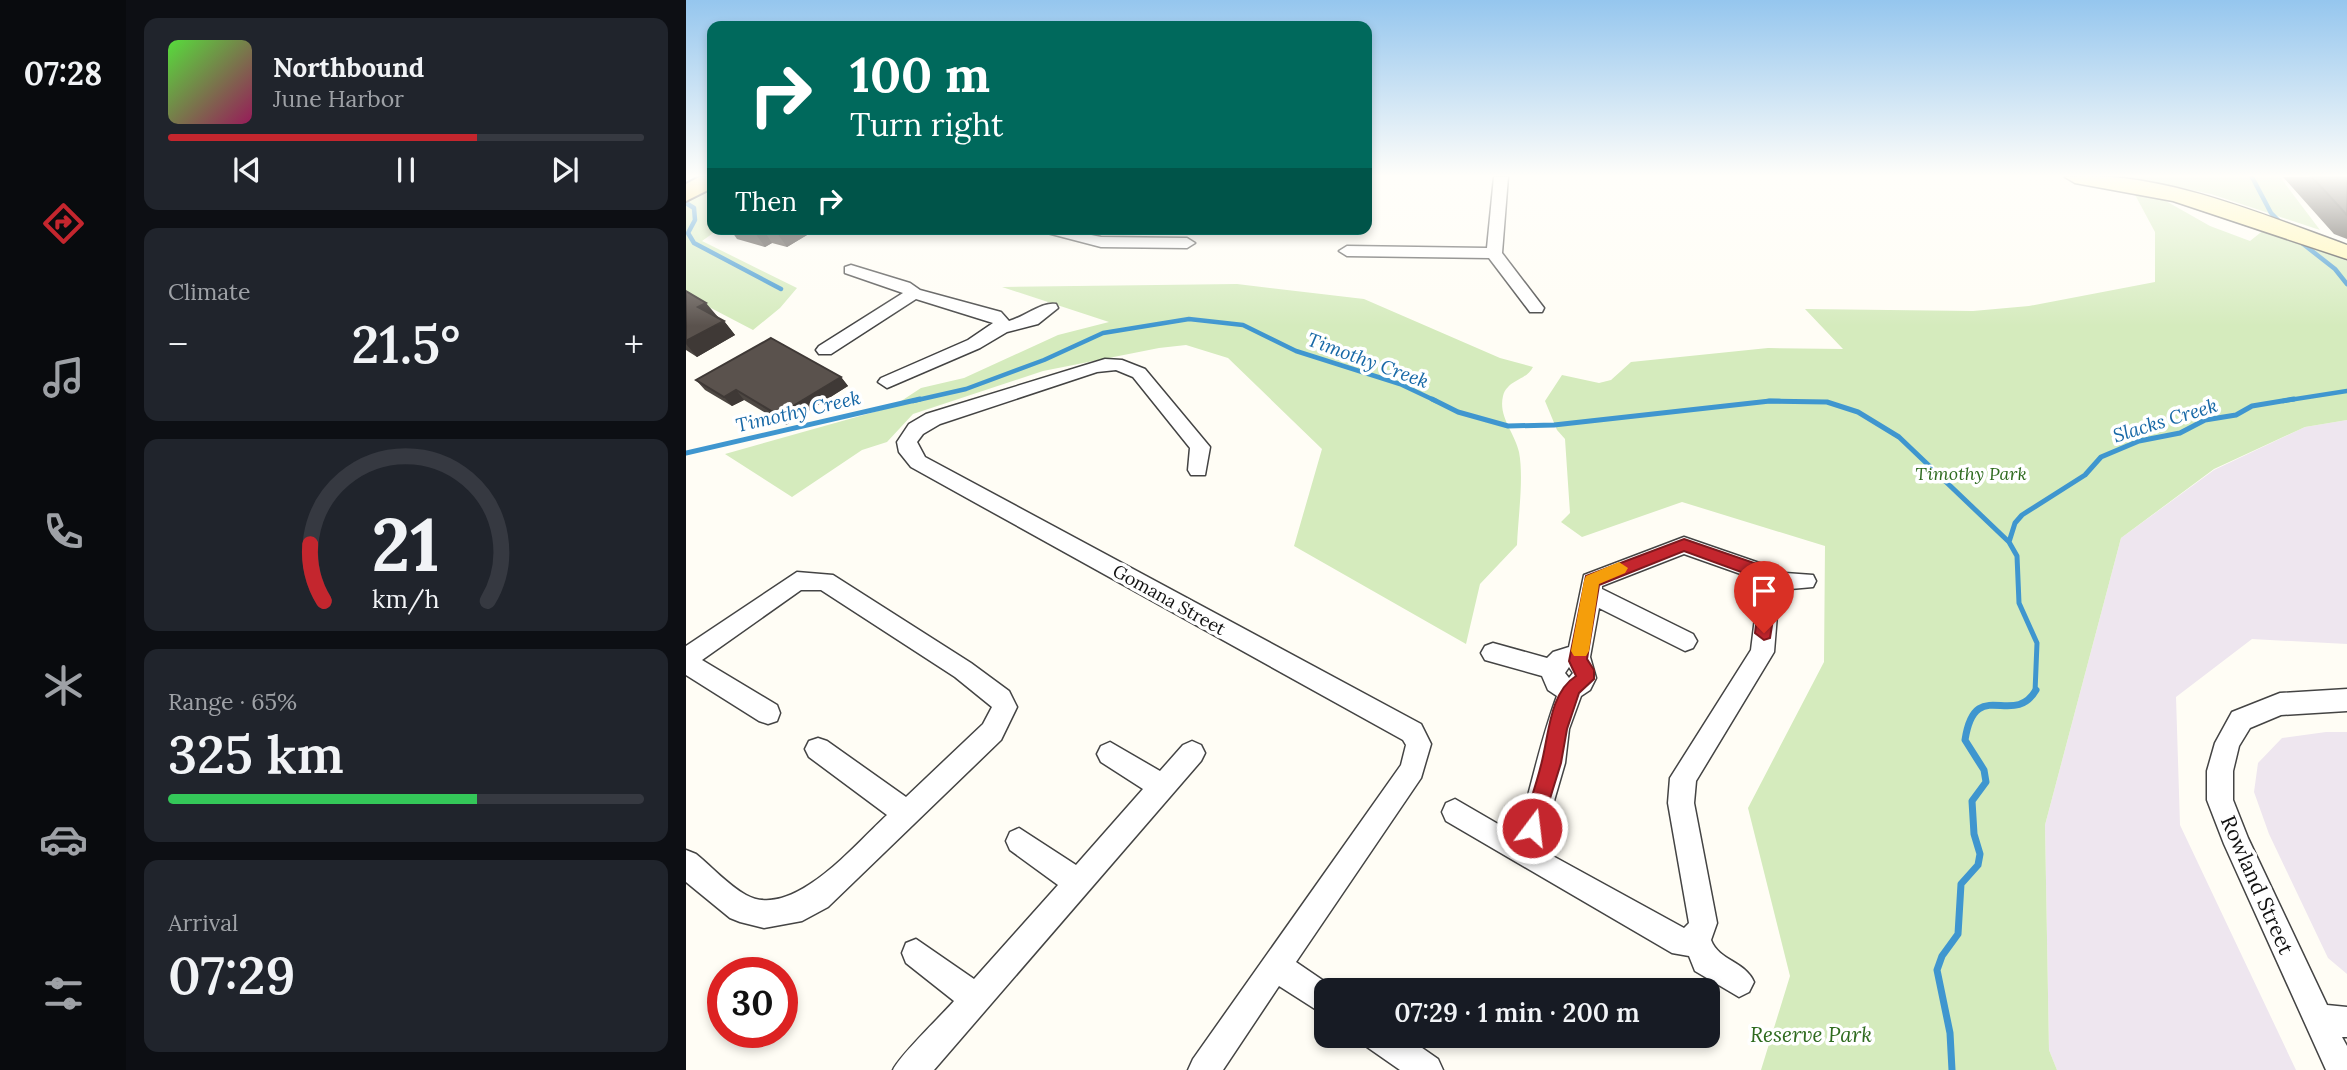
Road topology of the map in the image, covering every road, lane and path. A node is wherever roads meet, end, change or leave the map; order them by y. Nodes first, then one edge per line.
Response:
1 (1497, 227) edge
2 (2277, 227) edge
3 (1068, 235) edge
4 (1187, 243) dead end
5 (1347, 251) dead end
6 (2347, 252) edge
7 (1494, 253) junction
8 (845, 271) dead end
9 (914, 293) junction
10 (1050, 308) dead end
11 (1536, 309) dead end
12 (1002, 328) junction
13 (825, 350) dead end
14 (887, 382) dead end
15 (1198, 470) dead end
16 (1766, 581) junction
17 (1805, 581) dead end
18 (1590, 593) junction
19 (1685, 641) dead end
20 (1493, 653) dead end
21 (686, 660) edge
22 (1578, 661) junction
23 (1552, 669) junction
24 (1572, 688) junction
25 (2347, 700) edge
26 (768, 713) dead end
27 (818, 749) dead end
28 (1192, 753) dead end
29 (1110, 754) dead end
30 (1162, 787) junction
31 (1455, 812) dead end
32 (907, 814) junction
33 (1019, 841) dead end
34 (1525, 855) junction
35 (686, 864) edge
36 (1077, 883) junction
37 (1697, 940) junction
38 (916, 953) dead end
39 (1277, 967) junction
40 (1739, 982) dead end
41 (1314, 993) edge
42 (976, 999) junction
43 (2333, 1021) edge
44 (1395, 1048) edge
45 (909, 1070) edge
46 (1204, 1070) edge
47 (1427, 1070) edge
48 (2342, 1070) edge

1 - 7 street
2 - 6 street
3 - 4 street
5 - 7 street
7 - 11 street
8 - 9 street
9 - 12 street
9 - 13 street
10 - 12 street
12 - 14 street
15 - 39 street, Gomana Street
16 - 17 street
16 - 18 street
16 - 37 street
18 - 19 street
18 - 22 street
20 - 23 street
21 - 26 street
21 - 32 street
22 - 23 street
22 - 24 street
23 - 24 street
24 - 34 street
25 - 43 street, Rowland Street
27 - 32 street
28 - 30 street
29 - 30 street
30 - 36 street
31 - 34 street
32 - 35 street
33 - 36 street
34 - 37 street
36 - 42 street
37 - 40 street
38 - 42 street
39 - 41 street
39 - 46 street, Gomana Street
42 - 45 street
43 - 48 street, Rowland Street
44 - 47 street

